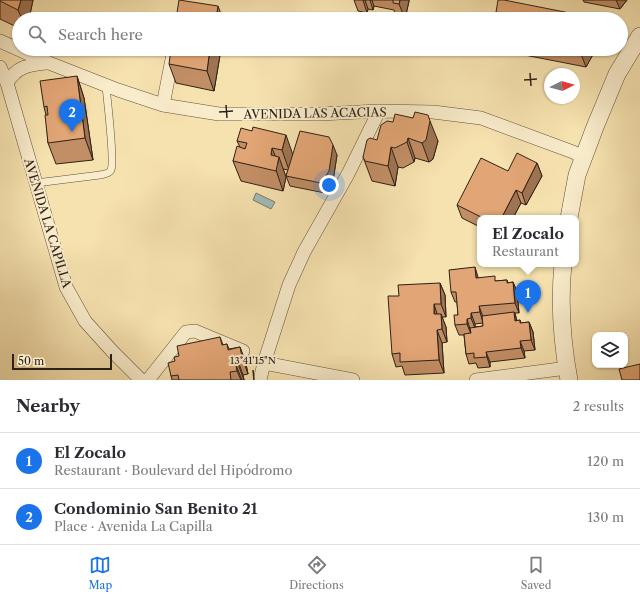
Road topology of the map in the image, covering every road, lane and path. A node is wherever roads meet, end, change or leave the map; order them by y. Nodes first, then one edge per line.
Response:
1 (640, 36) edge
2 (0, 41) edge
3 (12, 46) edge
4 (33, 56) edge
5 (173, 56) edge
6 (628, 56) edge
7 (628, 56) edge
8 (49, 63) junction
9 (0, 68) edge
10 (7, 83) junction
11 (106, 86) junction
12 (163, 105) junction
13 (379, 111) junction
14 (583, 157) junction
15 (36, 183) junction
16 (569, 215) edge
17 (563, 267) edge
18 (242, 351) edge
19 (264, 363) junction
20 (568, 374) edge
21 (142, 380) edge
22 (148, 380) edge
23 (260, 380) edge
24 (354, 380) edge
25 (476, 380) edge

1 - 7 street
2 - 3 street, AVENIDA LAS ACACIAS
4 - 8 street, AVENIDA LAS ACACIAS
5 - 12 street
6 - 14 street
8 - 10 street, AVENIDA LAS ACACIAS
8 - 11 street, AVENIDA LAS ACACIAS
9 - 10 street, AVENIDA LA CAPILLA
10 - 15 street, AVENIDA LA CAPILLA
11 - 12 street, AVENIDA LAS ACACIAS
11 - 15 lane
12 - 13 street, AVENIDA LAS ACACIAS
13 - 14 street, AVENIDA LAS ACACIAS
13 - 19 street
14 - 16 street
15 - 21 street, AVENIDA LA CAPILLA
17 - 20 street
18 - 22 street
19 - 23 street
19 - 24 street
20 - 25 street

